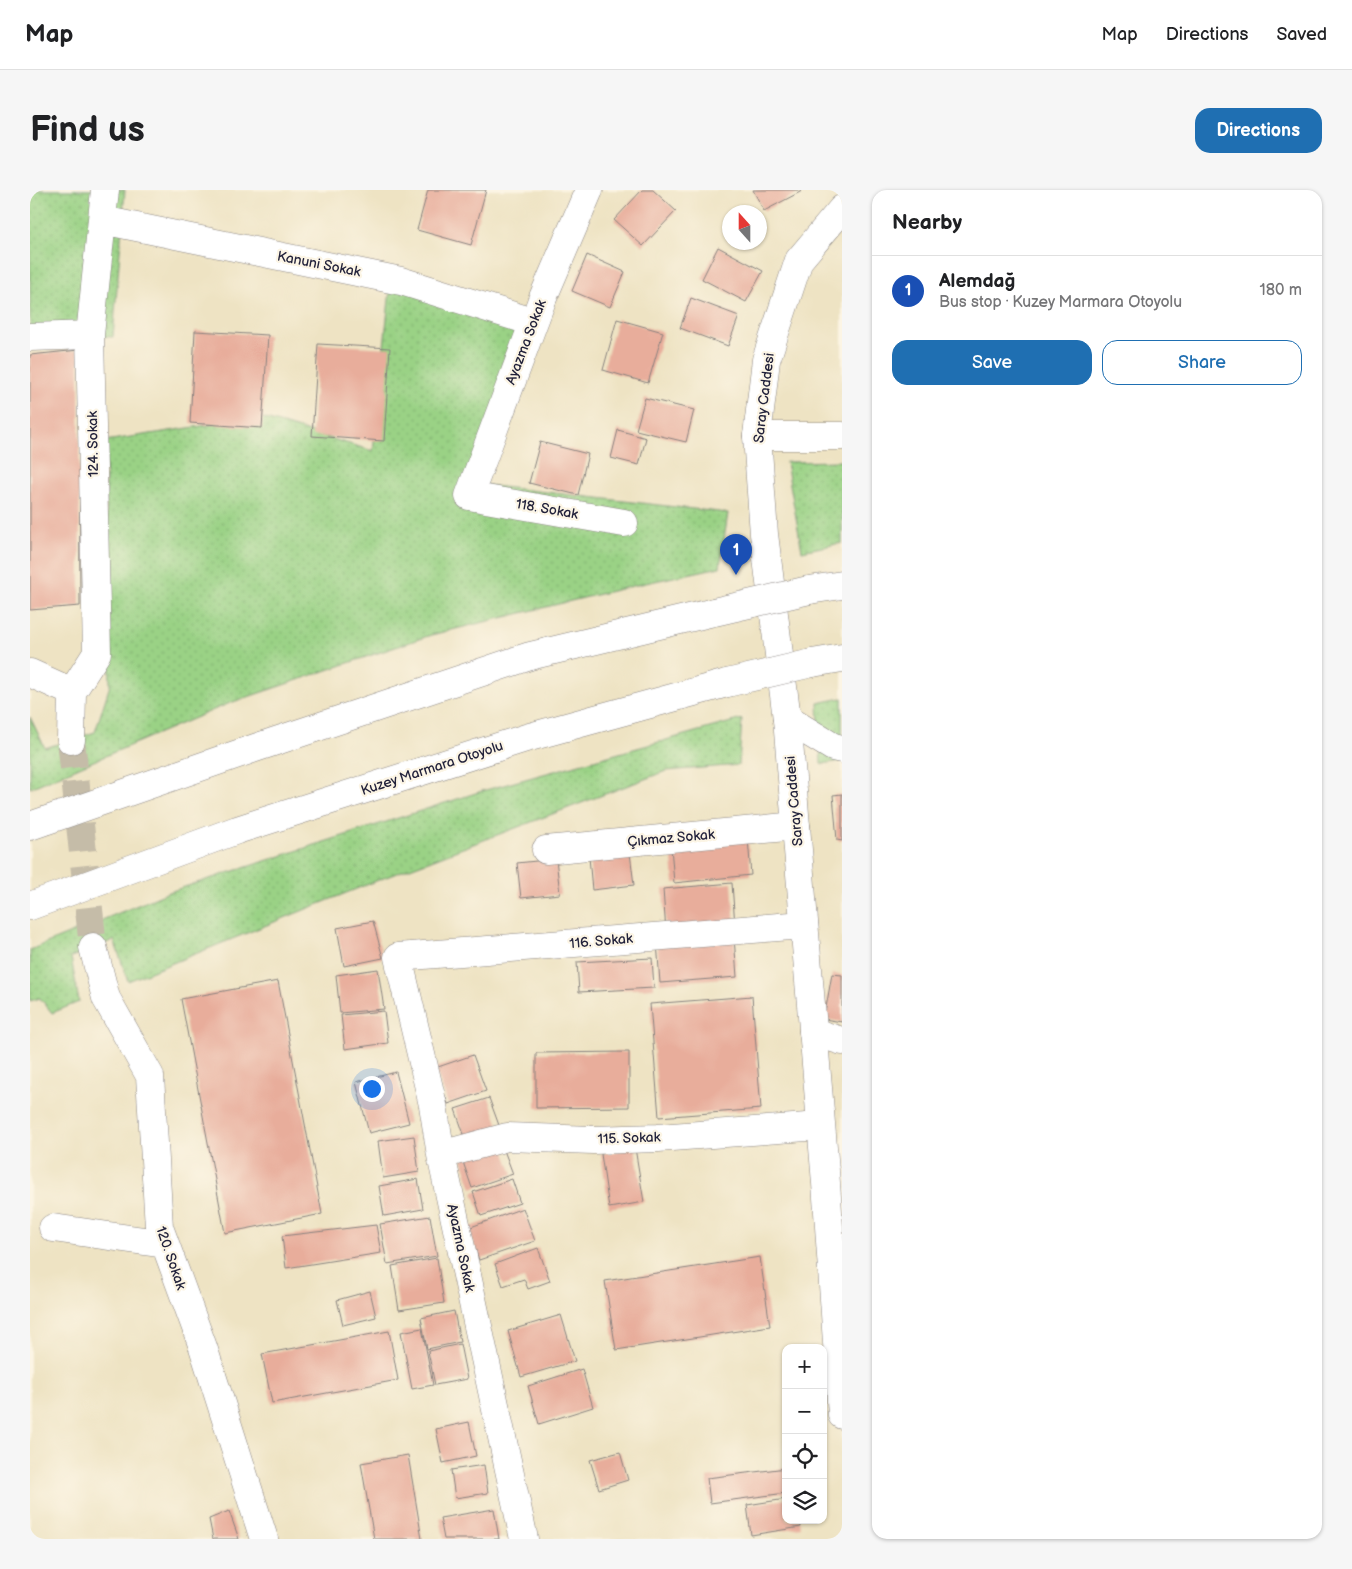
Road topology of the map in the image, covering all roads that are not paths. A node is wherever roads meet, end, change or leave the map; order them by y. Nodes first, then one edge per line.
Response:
1 (105, 190) edge
2 (589, 190) edge
3 (842, 209) edge
4 (102, 220) junction
5 (533, 322) junction
6 (90, 336) junction
7 (30, 337) edge
8 (757, 436) junction
9 (842, 436) edge
10 (469, 496) joint
11 (624, 523) dead end
12 (842, 585) edge
13 (842, 658) edge
14 (30, 673) edge
15 (72, 692) junction
16 (787, 719) junction
17 (71, 740) tunnel mouth
18 (842, 749) edge
19 (30, 826) edge
20 (796, 826) junction
21 (546, 850) dead end
22 (30, 906) edge
23 (804, 925) junction
24 (93, 947) tunnel mouth
25 (398, 957) joint
26 (813, 1032) junction
27 (842, 1040) edge
28 (820, 1126) junction
29 (440, 1156) junction
30 (53, 1228) dead end
31 (166, 1244) junction
32 (842, 1415) edge
33 (264, 1539) edge
34 (524, 1539) edge

1 - 4 main road, 124. Sokak
2 - 5 main road, Ayazma Sokak
3 - 8 main road, Saray Caddesi
4 - 5 main road, Kanuni Sokak
4 - 6 main road, 124. Sokak
5 - 10 main road, Ayazma Sokak
6 - 7 main road
6 - 15 main road, 124. Sokak
8 - 9 main road
8 - 16 main road, Saray Caddesi
10 - 11 main road, 118. Sokak
12 - 19 main road, bridge
13 - 22 main road, Kuzey Marmara Otoyolu, bridge
14 - 15 main road
15 - 17 main road
16 - 18 main road
16 - 20 main road, Saray Caddesi
20 - 21 main road, Çıkmaz Sokak
20 - 23 main road, Saray Caddesi
23 - 25 main road, 116. Sokak
23 - 26 main road, Saray Caddesi
24 - 31 main road, 120. Sokak
25 - 29 main road, Ayazma Sokak
26 - 27 main road
26 - 28 main road, Saray Caddesi
28 - 29 main road, 115. Sokak
28 - 32 main road, Saray Caddesi
29 - 34 main road, Ayazma Sokak
30 - 31 main road
31 - 33 main road, 120. Sokak

